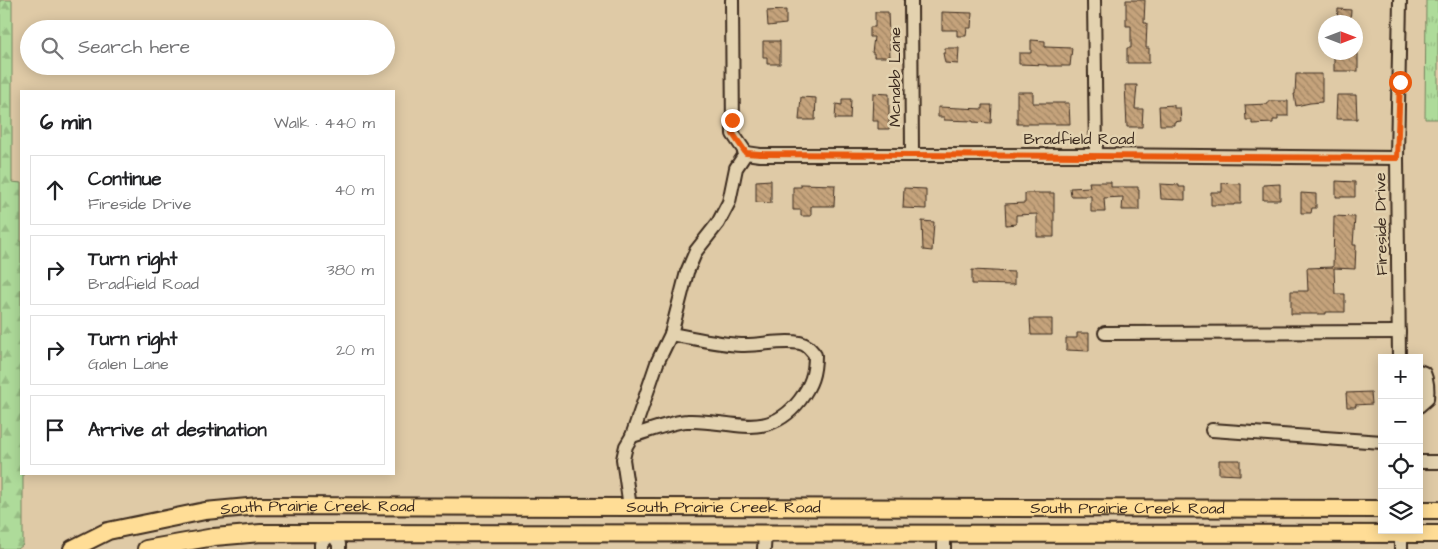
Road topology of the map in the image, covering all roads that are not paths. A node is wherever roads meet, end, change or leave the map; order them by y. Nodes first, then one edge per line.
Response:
1 (732, 0) edge
2 (911, 0) edge
3 (1094, 0) edge
4 (1400, 0) edge
5 (746, 153) junction
6 (912, 155) junction
7 (1096, 155) junction
8 (1397, 158) junction
9 (1399, 332) junction
10 (1105, 333) dead end
11 (671, 334) junction
12 (1399, 354) edge
13 (1423, 373) edge
14 (1433, 389) edge
15 (1423, 402) edge
16 (1212, 430) dead end
17 (632, 436) junction
18 (1378, 442) edge
19 (1423, 462) edge
20 (1438, 462) edge
21 (332, 506) junction
22 (630, 507) junction
23 (1378, 509) edge
24 (1423, 510) edge
25 (1438, 510) edge
26 (332, 533) junction
27 (1438, 534) edge
28 (1401, 537) edge
29 (764, 541) edge
30 (944, 541) edge
31 (72, 549) edge
32 (146, 549) edge
33 (321, 549) edge
34 (340, 549) edge

1 - 5 street
2 - 6 street, Mcnabb Lane
3 - 7 street
4 - 8 street, Fireside Drive
5 - 6 street, Bradfield Road
5 - 11 street
6 - 7 street, Bradfield Road
7 - 8 street, Bradfield Road
8 - 9 street, Fireside Drive
9 - 10 street
9 - 12 street, Fireside Drive
11 - 17 street
11 - 17 street
13 - 14 street
14 - 15 street
16 - 18 street
17 - 22 street
19 - 20 street
21 - 22 main road, South Prairie Creek Road
21 - 26 main road
21 - 31 main road, South Prairie Creek Road
22 - 23 main road, South Prairie Creek Road
24 - 25 main road
26 - 29 main road, South Prairie Creek Road
26 - 32 main road, South Prairie Creek Road
26 - 33 street
26 - 34 street
27 - 28 main road, South Prairie Creek Road
28 - 30 main road, South Prairie Creek Road
29 - 30 main road, South Prairie Creek Road

